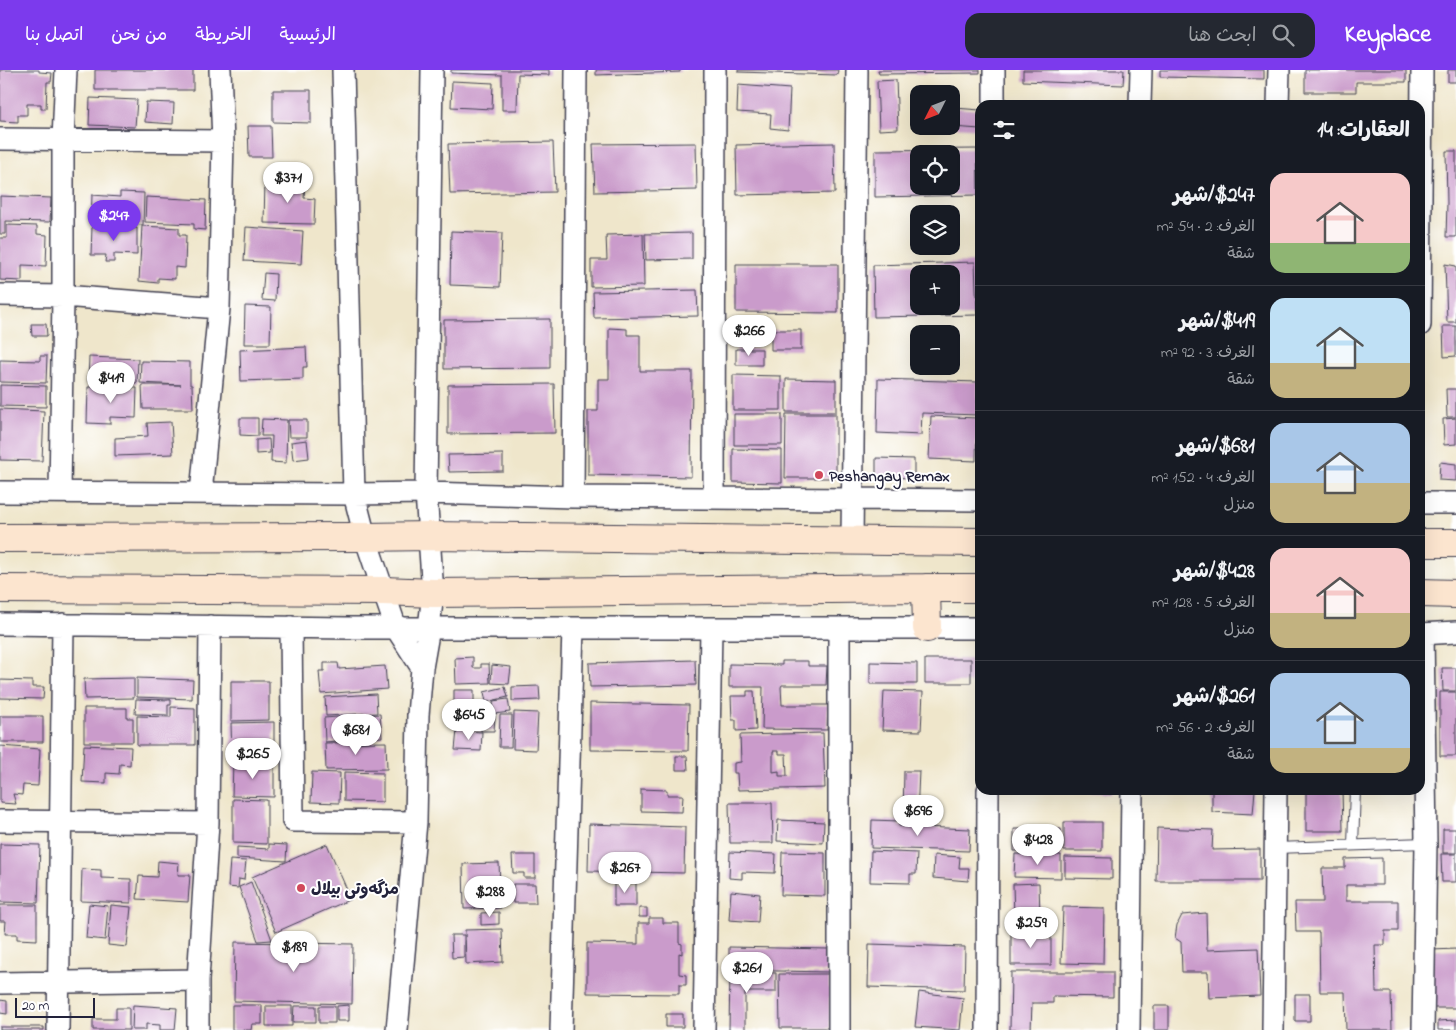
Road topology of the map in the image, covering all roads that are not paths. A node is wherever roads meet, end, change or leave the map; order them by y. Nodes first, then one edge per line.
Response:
1 (66, 70) edge
2 (220, 70) edge
3 (343, 70) edge
4 (432, 70) edge
5 (576, 70) edge
6 (715, 70) edge
7 (857, 70) edge
8 (994, 70) edge
9 (1141, 70) edge
10 (1279, 70) edge
11 (1422, 70) edge
12 (994, 100) edge
13 (1140, 100) edge
14 (1278, 100) edge
15 (1422, 100) edge
16 (0, 139) edge
17 (63, 140) junction
18 (223, 141) junction
19 (0, 295) edge
20 (63, 296) junction
21 (219, 308) junction
22 (0, 492) edge
23 (60, 492) junction
24 (201, 493) junction
25 (426, 493) junction
26 (354, 494) junction
27 (573, 497) junction
28 (714, 498) junction
29 (853, 499) junction
30 (975, 500) edge
31 (1425, 503) edge
32 (1456, 503) edge
33 (429, 536) junction
34 (0, 538) edge
35 (365, 538) junction
36 (852, 541) junction
37 (975, 542) edge
38 (1425, 543) edge
39 (1456, 543) edge
40 (926, 588) junction
41 (975, 588) edge
42 (0, 589) edge
43 (384, 591) junction
44 (433, 593) junction
45 (1425, 593) edge
46 (1456, 594) edge
47 (0, 624) edge
48 (63, 624) junction
49 (210, 626) junction
50 (291, 627) junction
51 (396, 628) junction
52 (429, 628) junction
53 (573, 628) junction
54 (711, 628) junction
55 (839, 628) junction
56 (927, 628) junction
57 (975, 628) edge
58 (1456, 632) edge
59 (1425, 634) edge
60 (422, 668) junction
61 (1425, 792) edge
62 (988, 795) edge
63 (1132, 795) edge
64 (1276, 795) edge
65 (1355, 795) edge
66 (0, 821) edge
67 (61, 822) junction
68 (416, 822) junction
69 (208, 823) junction
70 (1426, 844) junction
71 (1353, 845) junction
72 (1275, 848) junction
73 (198, 980) junction
74 (59, 982) junction
75 (0, 983) edge
76 (58, 1030) edge
77 (198, 1030) edge
78 (397, 1030) edge
79 (561, 1030) edge
80 (704, 1030) edge
81 (839, 1030) edge
82 (987, 1030) edge
83 (1129, 1030) edge
84 (1273, 1030) edge
85 (1423, 1030) edge

1 - 17 street
2 - 18 street
3 - 26 street
4 - 25 street
5 - 27 street
6 - 28 street
7 - 29 street
8 - 12 street
9 - 13 street
10 - 14 street
11 - 15 street
16 - 17 street
17 - 18 street
17 - 20 street
18 - 21 street
19 - 20 street
20 - 21 street
20 - 23 street
21 - 24 street
22 - 23 street
23 - 24 street
24 - 26 street
25 - 26 street
25 - 27 street
25 - 33 street
26 - 35 street
27 - 28 street
28 - 29 street
29 - 30 street
29 - 36 street
31 - 32 street
33 - 35 main road
33 - 36 main road
33 - 44 street
34 - 35 main road
35 - 43 street
36 - 37 main road
38 - 39 main road
40 - 41 main road
40 - 44 main road
40 - 56 main road
42 - 43 main road
43 - 44 main road
43 - 51 street
44 - 52 street
45 - 46 main road
47 - 48 street
48 - 49 street
48 - 67 street
49 - 50 street
49 - 69 street
50 - 51 street
50 - 68 street
51 - 52 street
51 - 60 street
52 - 53 street
52 - 60 street
53 - 54 street
53 - 79 street
54 - 55 street
54 - 80 street
55 - 56 street
55 - 81 street
56 - 57 street
58 - 59 street
60 - 68 street
61 - 70 street
62 - 82 street
63 - 83 street
64 - 72 street
65 - 71 lane
66 - 67 street
67 - 69 street
67 - 74 street
68 - 78 street
69 - 73 street
70 - 71 lane
70 - 85 street
71 - 72 lane
72 - 84 street
73 - 74 street
73 - 77 street
74 - 75 street
74 - 76 street

